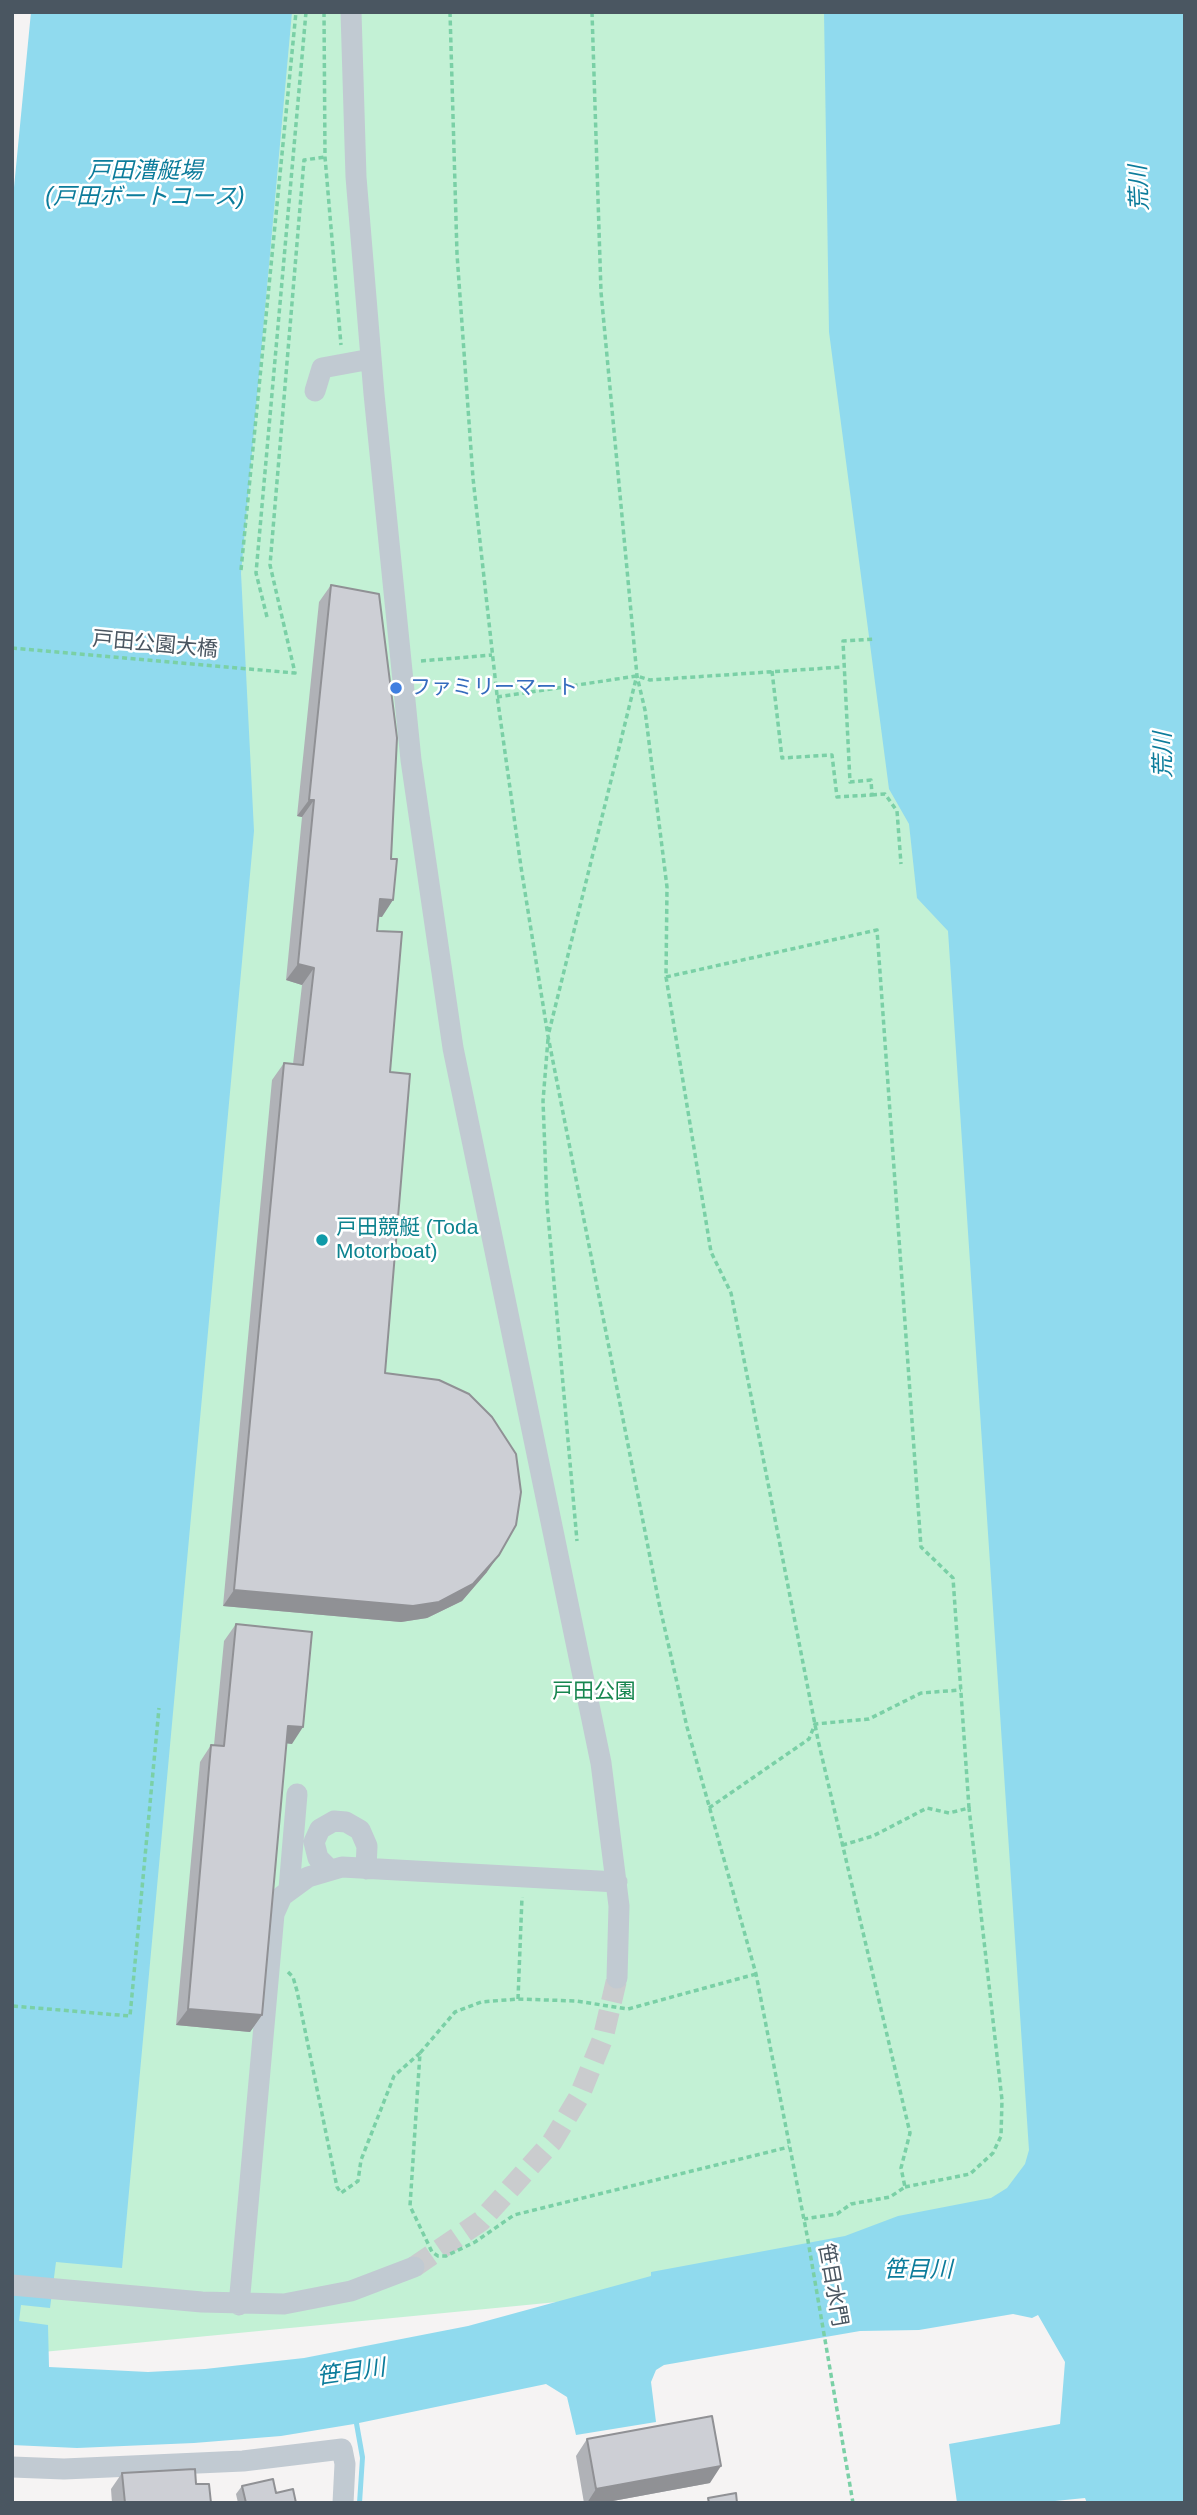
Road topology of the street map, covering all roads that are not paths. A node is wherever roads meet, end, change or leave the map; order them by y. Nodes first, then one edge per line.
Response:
1 (351, 12) edge
2 (371, 359) junction
3 (315, 391) dead end
4 (297, 1794) dead end
5 (366, 1868) junction
6 (329, 1869) junction
7 (617, 1882) junction
8 (289, 1889) junction
9 (617, 1978) tunnel mouth
10 (414, 2267) tunnel mouth
11 (12, 2285) edge
12 (239, 2305) junction
13 (12, 2467) edge
14 (343, 2503) edge

1 - 2 street
2 - 3 street
2 - 7 street
4 - 8 street
5 - 6 street
5 - 6 street
5 - 7 street
6 - 8 street
7 - 9 street
8 - 12 street
10 - 12 street
11 - 12 street
13 - 14 street

